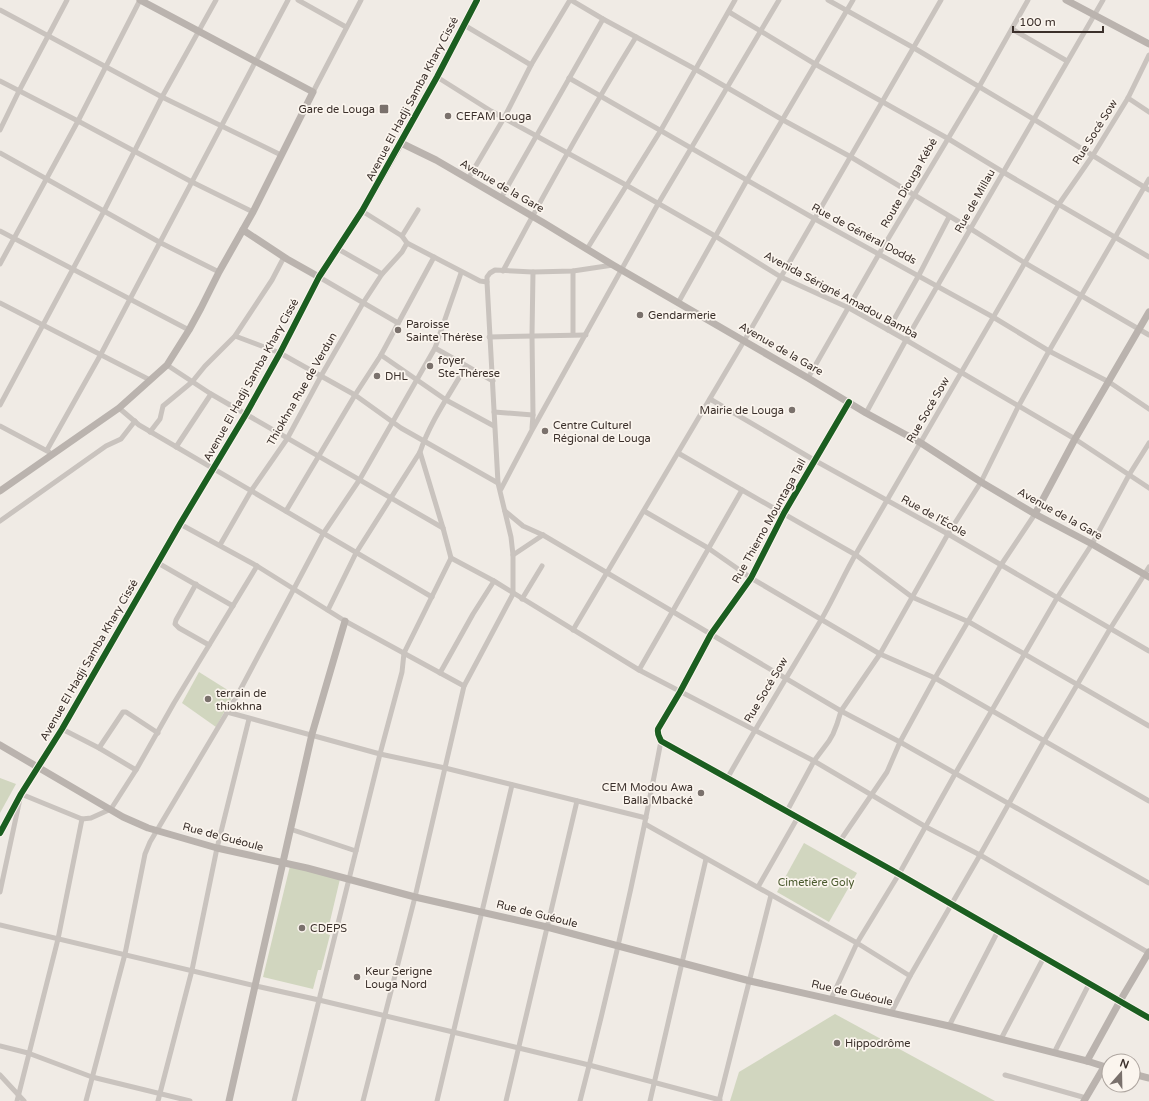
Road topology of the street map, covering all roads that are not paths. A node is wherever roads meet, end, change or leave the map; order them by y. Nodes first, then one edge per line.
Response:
1 (67, 0) edge
2 (140, 0) edge
3 (216, 0) edge
4 (288, 0) edge
5 (298, 0) edge
6 (361, 0) edge
7 (477, 0) edge
8 (571, 0) edge
9 (735, 0) edge
10 (779, 0) edge
11 (828, 0) edge
12 (853, 0) edge
13 (941, 0) edge
14 (1028, 0) edge
15 (1066, 0) edge
16 (1103, 0) edge
17 (0, 10) edge
18 (847, 10) junction
19 (729, 12) junction
20 (1095, 15) junction
21 (603, 19) junction
22 (464, 25) junction
23 (346, 27) junction
24 (1012, 29) junction
25 (199, 32) junction
26 (761, 32) junction
27 (48, 35) junction
28 (636, 37) junction
29 (1149, 44) edge
30 (914, 48) junction
31 (1149, 54) edge
32 (255, 61) junction
33 (1067, 61) junction
34 (815, 64) junction
35 (532, 65) junction
36 (106, 66) junction
37 (695, 69) junction
38 (437, 78) junction
39 (569, 78) junction
40 (0, 82) edge
41 (979, 87) junction
42 (728, 88) junction
43 (19, 91) junction
44 (313, 92) junction
45 (600, 95) junction
46 (162, 97) junction
47 (1128, 98) junction
48 (882, 101) junction
49 (1149, 112) edge
50 (504, 118) junction
51 (783, 120) junction
52 (1035, 120) junction
53 (78, 121) junction
54 (222, 126) junction
55 (0, 130) edge
56 (660, 130) junction
57 (536, 135) junction
58 (947, 138) junction
59 (401, 143) junction
60 (692, 147) junction
61 (134, 152) junction
62 (568, 153) junction
63 (0, 154) edge
64 (1093, 155) junction
65 (281, 156) junction
66 (851, 158) junction
67 (1003, 172) junction
68 (468, 179) junction
69 (1149, 179) edge
70 (46, 180) junction
71 (747, 180) junction
72 (192, 182) junction
73 (626, 185) junction
74 (1147, 188) edge
75 (914, 196) junction
76 (501, 198) junction
77 (658, 204) junction
78 (1059, 204) junction
79 (418, 210) dead end
80 (104, 211) junction
81 (362, 211) junction
82 (252, 212) junction
83 (532, 216) junction
84 (949, 217) junction
85 (815, 219) junction
86 (971, 229) junction
87 (243, 230) junction
88 (0, 231) edge
89 (402, 236) junction
90 (715, 236) junction
91 (1115, 237) junction
92 (13, 238) junction
93 (161, 243) junction
94 (407, 243) junction
95 (587, 249) junction
96 (338, 250) junction
97 (879, 254) junction
98 (284, 257) junction
99 (434, 257) junction
100 (1149, 257) edge
101 (1025, 263) junction
102 (0, 264) edge
103 (613, 266) junction
104 (72, 269) junction
105 (572, 270) junction
106 (622, 270) junction
107 (503, 271) junction
108 (219, 272) junction
109 (533, 272) junction
110 (461, 273) junction
111 (382, 274) junction
112 (919, 275) junction
113 (319, 277) junction
114 (781, 277) junction
115 (487, 282) junction
116 (938, 286) junction
117 (1081, 296) junction
118 (131, 299) junction
119 (0, 303) edge
120 (363, 303) junction
121 (678, 303) junction
122 (849, 308) junction
123 (1149, 312) edge
124 (993, 317) junction
125 (398, 323) junction
126 (43, 326) junction
127 (1138, 329) junction
128 (189, 330) junction
129 (888, 330) junction
130 (573, 334) junction
131 (532, 335) junction
132 (586, 335) junction
133 (1149, 335) edge
134 (235, 336) junction
135 (489, 337) junction
136 (906, 340) junction
137 (744, 341) junction
138 (435, 348) junction
139 (1049, 351) junction
140 (280, 353) junction
141 (101, 354) junction
142 (382, 355) junction
143 (166, 365) junction
144 (466, 366) junction
145 (961, 373) junction
146 (321, 376) junction
147 (808, 378) junction
148 (417, 379) junction
149 (150, 380) junction
150 (493, 381) junction
151 (192, 382) junction
152 (1109, 382) junction
153 (211, 394) junction
154 (355, 395) junction
155 (710, 399) junction
156 (446, 400) junction
157 (849, 402) junction
158 (0, 405) edge
159 (1018, 407) junction
160 (119, 408) junction
161 (1149, 409) edge
162 (494, 412) junction
163 (866, 413) junction
164 (246, 414) junction
165 (533, 415) junction
166 (135, 421) junction
167 (392, 422) junction
168 (0, 426) edge
169 (494, 426) junction
170 (150, 432) junction
171 (531, 432) junction
172 (287, 439) junction
173 (1075, 439) junction
174 (424, 441) junction
175 (921, 443) junction
176 (1149, 443) edge
177 (176, 448) junction
178 (47, 450) junction
179 (420, 452) junction
180 (678, 453) junction
181 (54, 454) junction
182 (319, 456) junction
183 (814, 460) junction
184 (212, 469) junction
185 (1129, 475) junction
186 (360, 479) junction
187 (981, 482) junction
188 (498, 483) junction
189 (1149, 488) edge
190 (501, 489) junction
191 (742, 490) junction
192 (0, 491) edge
193 (251, 491) junction
194 (390, 497) junction
195 (887, 501) junction
196 (286, 511) junction
197 (505, 511) junction
198 (644, 511) junction
199 (784, 514) junction
200 (1035, 514) junction
201 (0, 521) edge
202 (180, 524) junction
203 (443, 528) junction
204 (323, 534) junction
205 (948, 534) junction
206 (543, 535) junction
207 (1092, 544) junction
208 (220, 545) junction
209 (708, 548) junction
210 (356, 553) junction
211 (513, 555) junction
212 (856, 555) junction
213 (451, 558) junction
214 (158, 563) junction
215 (1001, 565) junction
216 (257, 566) junction
217 (542, 566) dead end
218 (1149, 567) edge
219 (607, 573) junction
220 (1147, 576) edge
221 (751, 578) junction
222 (494, 582) junction
223 (196, 584) junction
224 (292, 589) junction
225 (513, 594) junction
226 (432, 597) junction
227 (912, 597) junction
228 (1057, 598) junction
229 (522, 599) junction
230 (233, 606) junction
231 (328, 610) junction
232 (672, 612) junction
233 (821, 619) junction
234 (345, 620) junction
235 (968, 622) junction
236 (1110, 629) junction
237 (573, 630) junction
238 (711, 634) junction
239 (209, 645) junction
240 (1149, 651) edge
241 (404, 653) junction
242 (880, 654) junction
243 (1025, 654) junction
244 (639, 670) junction
245 (440, 673) junction
246 (786, 677) junction
247 (935, 678) junction
248 (1078, 685) junction
249 (464, 686) junction
250 (680, 692) junction
251 (992, 710) junction
252 (841, 711) junction
253 (227, 712) junction
254 (248, 719) junction
255 (1149, 726) edge
256 (62, 729) junction
257 (755, 729) junction
258 (158, 733) junction
259 (312, 734) junction
260 (662, 740) junction
261 (1044, 741) junction
262 (900, 742) junction
263 (0, 745) edge
264 (99, 748) junction
265 (380, 754) junction
266 (814, 760) junction
267 (39, 767) junction
268 (445, 768) junction
269 (136, 770) junction
270 (955, 774) junction
271 (728, 777) junction
272 (512, 785) junction
273 (21, 794) junction
274 (872, 795) junction
275 (577, 801) junction
276 (1149, 801) edge
277 (1009, 804) junction
278 (111, 809) junction
279 (787, 811) junction
280 (798, 817) junction
281 (82, 819) junction
282 (646, 821) junction
283 (926, 827) junction
284 (290, 829) junction
285 (157, 830) junction
286 (0, 833) edge
287 (840, 841) junction
288 (217, 848) junction
289 (356, 851) junction
290 (980, 855) junction
291 (706, 859) junction
292 (283, 863) junction
293 (899, 874) junction
294 (349, 879) junction
295 (1149, 883) edge
296 (758, 888) junction
297 (0, 892) edge
298 (771, 895) junction
299 (415, 897) junction
300 (951, 904) junction
301 (483, 912) junction
302 (0, 925) edge
303 (547, 927) junction
304 (998, 931) junction
305 (58, 939) junction
306 (857, 944) junction
307 (618, 946) junction
308 (1149, 952) edge
309 (125, 954) junction
310 (1044, 957) junction
311 (683, 963) junction
312 (192, 970) junction
313 (910, 976) junction
314 (750, 981) junction
315 (1089, 984) junction
316 (256, 986) junction
317 (831, 999) junction
318 (319, 1000) junction
319 (1120, 1001) junction
320 (891, 1013) junction
321 (385, 1016) junction
322 (1149, 1018) edge
323 (949, 1026) junction
324 (453, 1032) junction
325 (1001, 1039) junction
326 (0, 1046) edge
327 (519, 1048) junction
328 (1054, 1052) junction
329 (28, 1053) junction
330 (1087, 1061) junction
331 (589, 1065) junction
332 (1101, 1066) edge
333 (0, 1075) edge
334 (1005, 1075) dead end
335 (1101, 1075) edge
336 (92, 1077) junction
337 (655, 1082) junction
338 (160, 1094) junction
339 (18, 1095) junction
340 (1085, 1099) edge
341 (720, 1100) edge
342 (17, 1101) edge
343 (24, 1101) edge
344 (86, 1101) edge
345 (158, 1101) edge
346 (190, 1101) edge
347 (229, 1101) edge
348 (294, 1101) edge
349 (363, 1101) edge
350 (437, 1101) edge
351 (506, 1101) edge
352 (580, 1101) edge
353 (650, 1101) edge

1 - 27 street
2 - 25 street
2 - 36 street
3 - 25 street
4 - 32 street
5 - 23 street
6 - 23 street
7 - 22 street, Avenue El Hadji Samba Khary Cissé
8 - 21 street
8 - 35 street
9 - 19 street
10 - 26 street
11 - 18 street
12 - 18 street
13 - 30 street
14 - 24 street, Route Diouga Kébé
15 - 20 street
16 - 20 street, Rue de Millau
17 - 27 street
18 - 30 street
18 - 34 street
19 - 26 street
19 - 37 street
20 - 29 street
20 - 33 street, Rue de Millau
21 - 28 street
21 - 39 street
22 - 35 street
22 - 38 street, Avenue El Hadji Samba Khary Cissé
23 - 44 street
24 - 33 street
24 - 41 street, Route Diouga Kébé
25 - 32 street
25 - 46 street
26 - 34 street
26 - 42 street
27 - 36 street
27 - 43 street
28 - 37 street
28 - 45 street
30 - 41 street
30 - 48 street
31 - 47 street, Rue Socé Sow
32 - 44 street
32 - 54 street
33 - 52 street, Rue de Millau
34 - 48 street
34 - 51 street
35 - 50 street
36 - 46 street
36 - 53 street
37 - 42 street
37 - 56 street
38 - 50 street, Avenida Sérigné Amadou Bamba
38 - 59 street, Avenue El Hadji Samba Khary Cissé
39 - 45 street, Rue de Général Dodds
39 - 57 street
40 - 43 street
41 - 52 street
41 - 58 street, Route Diouga Kébé
42 - 51 street
42 - 60 street
43 - 53 street
43 - 55 street
44 - 65 street
45 - 56 street, Rue de Général Dodds
45 - 62 street
46 - 54 street
46 - 61 street
47 - 49 street
47 - 64 street, Rue Socé Sow
48 - 58 street
48 - 66 street
50 - 57 street, Avenida Sérigné Amadou Bamba
50 - 68 street
51 - 66 street
51 - 71 street
52 - 64 street
52 - 67 street, Rue de Millau
53 - 61 street
53 - 70 street
54 - 65 street
54 - 72 street
56 - 60 street, Rue de Général Dodds
56 - 73 street
57 - 62 street, Avenida Sérigné Amadou Bamba
57 - 76 street
58 - 67 street
58 - 75 street, Route Diouga Kébé
59 - 68 street, Avenue de la Gare
59 - 81 street, Avenue El Hadji Samba Khary Cissé
60 - 71 street, Rue de Général Dodds
60 - 77 street
61 - 72 street
61 - 80 street
62 - 73 street, Avenida Sérigné Amadou Bamba
62 - 83 street
63 - 70 street
64 - 74 street
64 - 78 street, Rue Socé Sow
65 - 82 street
66 - 75 street
66 - 85 street
67 - 78 street
67 - 86 street, Rue de Millau
68 - 76 street, Avenue de la Gare
69 - 74 street
70 - 80 street
70 - 92 street
71 - 85 street, Rue de Général Dodds
71 - 90 street
72 - 82 street
72 - 93 street
73 - 77 street, Avenida Sérigné Amadou Bamba
73 - 95 street
74 - 91 street
75 - 84 street
75 - 97 street, Route Diouga Kébé
76 - 83 street, Avenue de la Gare
77 - 90 street, Avenida Sérigné Amadou Bamba
77 - 106 street
78 - 91 street
78 - 101 street, Rue Socé Sow
79 - 89 street
80 - 93 street
80 - 104 street
81 - 89 street
81 - 96 street, Avenue El Hadji Samba Khary Cissé
82 - 87 street
83 - 95 street, Avenue de la Gare
83 - 107 street
84 - 86 street
84 - 112 street
85 - 97 street, Rue de Général Dodds
85 - 114 street
86 - 101 street
86 - 116 street, Rue de Millau
87 - 98 street
87 - 108 street
88 - 92 street
89 - 94 street
90 - 114 street, Avenida Sérigné Amadou Bamba
90 - 121 street
91 - 100 street
91 - 117 street
92 - 102 street
92 - 104 street
93 - 108 street
93 - 118 street
94 - 99 street
94 - 111 street, Thiokhna Rue de Verdun
95 - 103 street, Avenue de la Gare
96 - 111 street
96 - 113 street, Avenue El Hadji Samba Khary Cissé
97 - 112 street, Rue de Général Dodds
97 - 122 street, Route Diouga Kébé
98 - 113 street
98 - 134 street
99 - 110 street
99 - 125 street
101 - 117 street
101 - 124 street, Rue Socé Sow
103 - 105 street
103 - 106 street, Avenue de la Gare
104 - 118 street
104 - 126 street
105 - 109 street
105 - 130 street
106 - 121 street, Avenue de la Gare
106 - 132 street
107 - 109 street
107 - 115 street
108 - 128 street
109 - 131 street
110 - 115 street
110 - 138 street
111 - 120 street, Thiokhna Rue de Verdun
112 - 116 street, Rue de Général Dodds
112 - 129 street
113 - 120 street
113 - 140 street, Avenue El Hadji Samba Khary Cissé
114 - 122 street, Avenida Sérigné Amadou Bamba
114 - 137 street
115 - 135 street
116 - 124 street, Rue de Général Dodds
116 - 136 street, Rue de Millau
117 - 127 street
117 - 139 street
118 - 128 street
118 - 141 street
119 - 126 street
120 - 125 street
120 - 146 street, Thiokhna Rue de Verdun
121 - 137 street, Avenue de la Gare
122 - 129 street, Avenida Sérigné Amadou Bamba
122 - 147 street, Route Diouga Kébé
123 - 127 street
124 - 139 street, Rue de Général Dodds
124 - 145 street, Rue Socé Sow
125 - 142 street
126 - 141 street
126 - 158 street
127 - 133 street
127 - 152 street
128 - 143 street
129 - 136 street, Avenida Sérigné Amadou Bamba
130 - 131 street
130 - 132 street
131 - 135 street
131 - 165 street
132 - 171 street
134 - 140 street
134 - 151 street
135 - 150 street
136 - 145 street, Avenida Sérigné Amadou Bamba
136 - 163 street, Rue de Millau
137 - 147 street, Avenue de la Gare
137 - 155 street
138 - 144 street
138 - 148 street
139 - 152 street, Rue de Général Dodds
139 - 159 street
140 - 146 street
140 - 164 street, Avenue El Hadji Samba Khary Cissé
141 - 149 street
141 - 178 street
142 - 148 street
142 - 154 street
143 - 149 street
143 - 151 street
144 - 150 street
144 - 156 street
145 - 159 street, Avenida Sérigné Amadou Bamba
145 - 175 street, Rue Socé Sow
146 - 154 street
146 - 172 street, Thiokhna Rue de Verdun
147 - 157 street, Avenue de la Gare
148 - 156 street
148 - 167 street
149 - 160 street
150 - 162 street
151 - 153 street
151 - 170 street
152 - 161 street, Rue de Général Dodds
152 - 173 street
153 - 164 street
153 - 177 street
154 - 167 street
154 - 182 street
155 - 180 street
155 - 183 street, Rue de l'École
156 - 169 street
156 - 174 street
157 - 163 street, Avenue de la Gare
157 - 183 street, Rue Thierno Mountaga Tall
159 - 173 street, Avenida Sérigné Amadou Bamba
159 - 187 street
160 - 166 street
160 - 181 street
162 - 165 street
162 - 169 street
163 - 175 street, Avenue de la Gare
164 - 172 street
164 - 184 street, Avenue El Hadji Samba Khary Cissé
165 - 171 street
166 - 170 street
166 - 201 street
167 - 174 street
167 - 186 street
168 - 178 street
169 - 188 street
170 - 177 street
171 - 190 street
172 - 182 street
172 - 193 street, Thiokhna Rue de Verdun
173 - 185 street, Avenida Sérigné Amadou Bamba
173 - 200 street
174 - 179 street
174 - 188 street
175 - 187 street, Avenue de la Gare
175 - 195 street, Rue Socé Sow
176 - 185 street
177 - 184 street
178 - 181 street
179 - 194 street
179 - 203 street
180 - 191 street
180 - 198 street
181 - 192 street
182 - 186 street
182 - 196 street
183 - 195 street, Rue de l'École
183 - 199 street, Rue Thierno Mountaga Tall
184 - 193 street
184 - 202 street, Avenue El Hadji Samba Khary Cissé
185 - 189 street, Avenida Sérigné Amadou Bamba
185 - 207 street
186 - 194 street
186 - 204 street
187 - 200 street, Avenue de la Gare
187 - 205 street
188 - 190 street
190 - 197 street
191 - 199 street
191 - 209 street
193 - 196 street
193 - 208 street, Thiokhna Rue de Verdun
194 - 203 street
194 - 210 street
195 - 205 street, Rue de l'École
195 - 212 street, Rue Socé Sow
196 - 204 street
197 - 206 street
197 - 211 street
198 - 209 street
198 - 219 street
199 - 212 street
199 - 221 street, Rue Thierno Mountaga Tall
200 - 207 street, Avenue de la Gare
200 - 215 street
202 - 208 street
202 - 214 street, Avenue El Hadji Samba Khary Cissé
203 - 213 street
204 - 210 street
204 - 224 street
205 - 215 street, Rue de l'École
205 - 227 street
206 - 211 street
206 - 219 street
207 - 220 street, Avenue de la Gare
207 - 228 street
208 - 216 street
209 - 221 street
209 - 232 street
210 - 226 street
210 - 231 street
211 - 225 street
212 - 227 street
212 - 233 street, Rue Socé Sow
213 - 222 street
213 - 226 street
214 - 223 street
214 - 256 street, Avenue El Hadji Samba Khary Cissé
215 - 228 street, Rue de l'École
215 - 235 street
216 - 224 street
216 - 230 street
217 - 229 street
218 - 220 street
219 - 232 street
219 - 237 street
220 - 236 street
221 - 233 street
221 - 238 street, Rue Thierno Mountaga Tall
222 - 225 street
222 - 245 street
223 - 230 street
223 - 239 street
224 - 231 street
224 - 253 street
225 - 229 street
225 - 249 street
226 - 241 street
227 - 235 street
227 - 242 street
228 - 236 street, Rue de l'École
228 - 243 street
229 - 237 street
230 - 239 street
231 - 234 street
232 - 238 street
232 - 244 street
233 - 242 street
233 - 246 street, Rue Socé Sow
234 - 241 street
234 - 259 street
235 - 243 street
235 - 247 street
236 - 240 street, Rue de l'École
236 - 248 street
237 - 244 street
238 - 246 street
238 - 250 street, Rue Thierno Mountaga Tall
239 - 258 street
241 - 245 street
241 - 265 street
242 - 247 street
242 - 252 street
243 - 248 street
243 - 251 street
244 - 250 street
245 - 249 street
246 - 252 street
246 - 257 street, Rue Socé Sow
247 - 251 street
247 - 262 street
248 - 255 street
248 - 261 street
249 - 268 street
250 - 257 street
250 - 260 street, Rue Thierno Mountaga Tall
251 - 261 street
251 - 270 street
252 - 262 street
252 - 266 street
253 - 254 street
253 - 285 street
254 - 259 street
254 - 288 street
256 - 264 street
256 - 267 street, Avenue El Hadji Samba Khary Cissé
257 - 266 street
257 - 271 street, Rue Socé Sow
258 - 264 street
258 - 269 street
259 - 265 street
259 - 284 street
260 - 271 street
260 - 282 street
261 - 276 street
261 - 277 street
262 - 270 street
262 - 274 street
263 - 267 street, Rue de Guéoule
264 - 269 street
265 - 268 street
265 - 289 street
266 - 274 street
266 - 279 street
267 - 273 street, Avenue El Hadji Samba Khary Cissé
267 - 278 street, Rue de Guéoule
268 - 272 street
268 - 299 street
269 - 278 street
270 - 277 street
270 - 283 street
271 - 279 street
272 - 275 street
272 - 301 street
273 - 281 street
273 - 286 street, Avenue El Hadji Samba Khary Cissé
273 - 297 street
274 - 283 street
274 - 287 street
275 - 282 street
275 - 303 street
277 - 290 street
277 - 295 street
278 - 281 street
278 - 285 street, Rue de Guéoule
279 - 280 street
280 - 287 street
280 - 296 street
281 - 305 street
282 - 291 street
282 - 307 street
283 - 290 street
283 - 293 street
284 - 289 street
284 - 292 street
285 - 288 street, Rue de Guéoule
285 - 309 street
287 - 293 street
288 - 292 street, Rue de Guéoule
288 - 312 street
289 - 294 street
290 - 300 street
290 - 308 street
291 - 296 street
291 - 311 street
292 - 294 street, Rue de Guéoule
292 - 316 street
293 - 300 street
293 - 306 street
294 - 299 street, Rue de Guéoule
294 - 318 street
296 - 298 street
298 - 306 street
298 - 314 street
299 - 301 street, Rue de Guéoule
299 - 321 street
300 - 304 street
300 - 313 street
301 - 303 street, Rue de Guéoule
301 - 324 street
302 - 305 street
303 - 307 street, Rue de Guéoule
303 - 327 street
304 - 310 street
304 - 323 street
305 - 309 street
305 - 329 street
306 - 313 street
306 - 317 street
307 - 311 street, Rue de Guéoule
307 - 331 street
308 - 319 street
309 - 312 street
309 - 336 street
310 - 315 street
310 - 325 street
311 - 314 street, Rue de Guéoule
311 - 337 street
312 - 316 street
312 - 338 street
313 - 320 street
314 - 317 street, Rue de Guéoule
314 - 341 street
315 - 319 street
315 - 328 street
316 - 318 street
316 - 347 street
317 - 320 street, Rue de Guéoule
318 - 321 street
318 - 348 street
319 - 322 street
319 - 330 street
320 - 323 street, Rue de Guéoule
321 - 324 street
321 - 349 street
323 - 325 street, Rue de Guéoule
324 - 327 street
324 - 350 street
325 - 328 street, Rue de Guéoule
326 - 329 street
327 - 331 street
327 - 351 street
328 - 330 street, Rue de Guéoule
329 - 336 street
329 - 339 street
330 - 332 street, Rue de Guéoule
331 - 337 street
331 - 352 street
333 - 339 street
334 - 340 street
335 - 340 street
336 - 338 street
336 - 344 street
337 - 341 street
337 - 353 street
338 - 345 street
338 - 346 street
339 - 342 street
339 - 343 street

